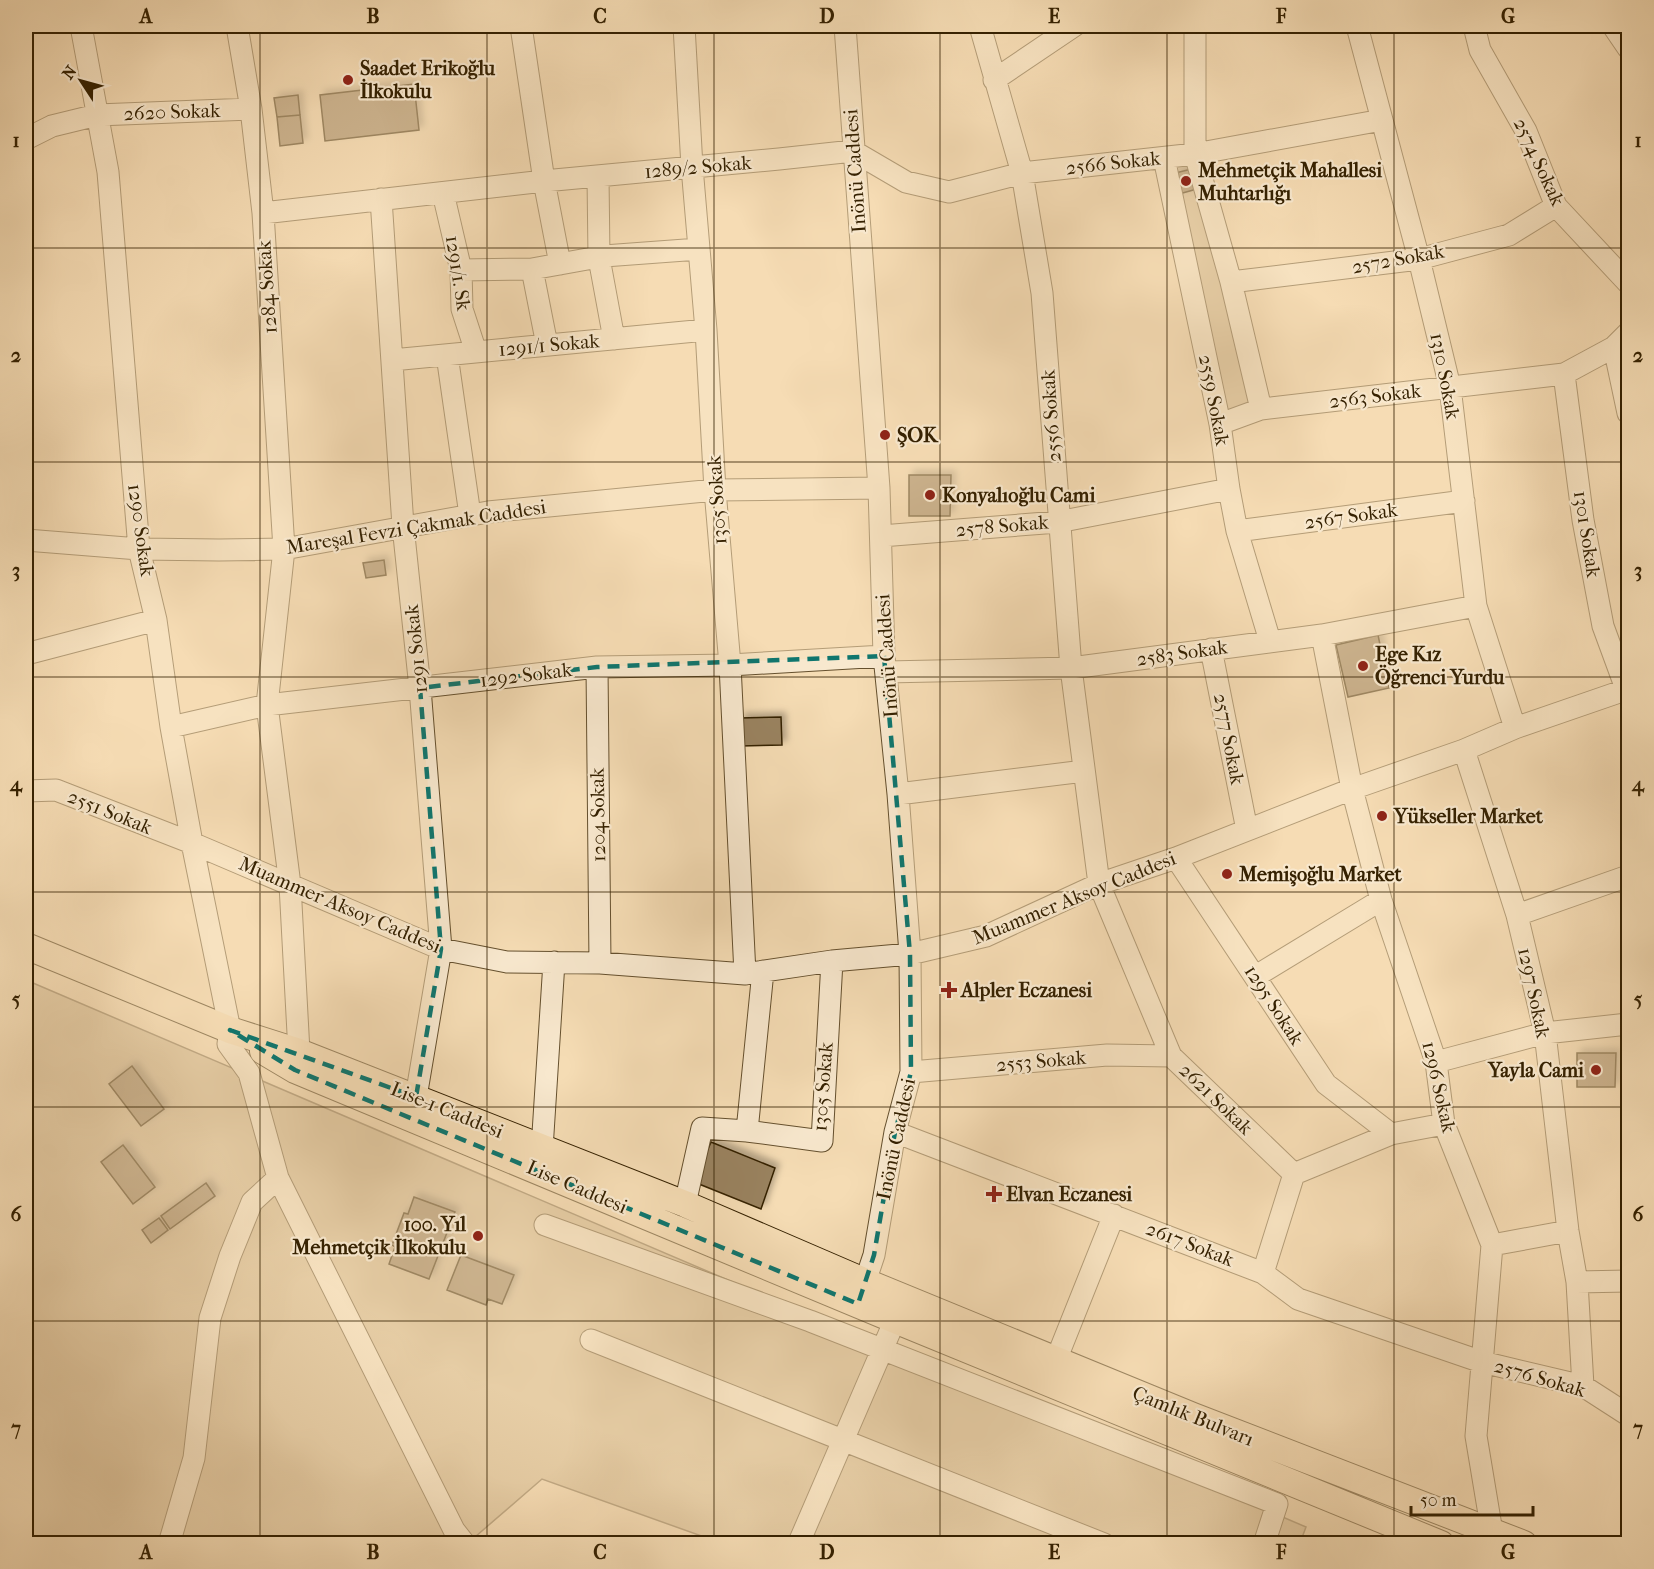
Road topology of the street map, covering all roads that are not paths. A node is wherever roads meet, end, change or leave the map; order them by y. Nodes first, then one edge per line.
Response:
1 (81, 26) edge
2 (237, 26) edge
3 (521, 26) edge
4 (684, 26) edge
5 (845, 26) edge
6 (980, 26) edge
7 (1074, 26) edge
8 (1195, 26) edge
9 (1357, 26) edge
10 (1474, 26) edge
11 (1620, 29) edge
12 (1629, 48) edge
13 (994, 80) junction
14 (251, 109) junction
15 (97, 115) junction
16 (1382, 120) junction
17 (26, 139) edge
18 (853, 151) junction
19 (1196, 154) junction
20 (1164, 158) junction
21 (692, 167) junction
22 (1022, 172) junction
23 (598, 176) junction
24 (544, 181) junction
25 (443, 193) junction
26 (381, 199) junction
27 (1556, 206) junction
28 (262, 213) junction
29 (699, 249) junction
30 (599, 258) junction
31 (1419, 259) junction
32 (561, 264) junction
33 (532, 269) junction
34 (461, 270) junction
35 (1231, 282) junction
36 (1629, 283) edge
37 (706, 330) junction
38 (614, 339) junction
39 (1621, 340) edge
40 (547, 345) junction
41 (476, 352) junction
42 (447, 354) junction
43 (392, 360) junction
44 (1564, 374) junction
45 (1450, 387) junction
46 (1261, 409) junction
47 (1629, 413) edge
48 (1220, 424) junction
49 (879, 488) junction
50 (1229, 489) junction
51 (715, 490) junction
52 (1464, 501) junction
53 (470, 515) junction
54 (1058, 522) junction
55 (404, 526) junction
56 (1238, 531) junction
57 (881, 536) junction
58 (26, 540) edge
59 (139, 549) junction
60 (284, 549) junction
61 (1476, 606) junction
62 (156, 620) junction
63 (1322, 635) junction
64 (1270, 641) junction
65 (1211, 649) junction
66 (26, 654) edge
67 (730, 664) junction
68 (885, 664) junction
69 (597, 667) junction
70 (1071, 668) junction
71 (420, 688) junction
72 (1628, 690) edge
73 (267, 705) junction
74 (171, 727) junction
75 (1515, 728) junction
76 (1464, 750) junction
77 (1084, 771) junction
78 (1352, 789) junction
79 (26, 791) edge
80 (898, 794) junction
81 (1247, 830) junction
82 (192, 843) junction
83 (1176, 858) junction
84 (1629, 876) edge
85 (1099, 884) junction
86 (290, 885) junction
87 (1381, 900) junction
88 (1517, 915) junction
89 (26, 946) edge
90 (441, 949) junction
91 (910, 954) junction
92 (832, 961) junction
93 (554, 962) junction
94 (600, 963) junction
95 (754, 973) junction
96 (1256, 976) junction
97 (1629, 1024) edge
98 (230, 1030) junction
99 (1545, 1033) junction
100 (299, 1052) junction
101 (1171, 1056) junction
102 (1436, 1062) junction
103 (911, 1072) junction
104 (416, 1097) junction
105 (1444, 1124) junction
106 (747, 1131) junction
107 (895, 1131) junction
108 (1391, 1134) junction
109 (542, 1149) junction
110 (1294, 1174) junction
111 (278, 1178) junction
112 (685, 1204) junction
113 (1114, 1215) junction
114 (545, 1225) dead end
115 (1568, 1231) junction
116 (1492, 1245) junction
117 (1263, 1272) junction
118 (1629, 1281) edge
119 (1577, 1282) junction
120 (862, 1293) junction
121 (895, 1320) junction
122 (591, 1340) dead end
123 (882, 1351) junction
124 (1056, 1360) junction
125 (1482, 1362) junction
126 (1583, 1386) junction
127 (1629, 1415) edge
128 (844, 1439) junction
129 (1408, 1538) edge
130 (1494, 1538) edge
131 (169, 1544) edge
132 (465, 1544) edge
133 (809, 1544) edge
134 (1104, 1544) edge
135 (1264, 1544) edge
136 (1441, 1544) edge
137 (1524, 1544) edge

1 - 15 street, 1290 Sokak
2 - 14 street, 1284 Sokak
3 - 24 street
4 - 21 street, 1305 Sokak
5 - 18 street, Inönü Caddesi
6 - 13 street, 2556 Sokak
7 - 13 street
8 - 19 street
9 - 16 street, 1310 Sokak
10 - 27 street, 2574 Sokak
11 - 12 street
13 - 22 street, 2556 Sokak
14 - 15 street, 2620 Sokak
14 - 28 street, 1284 Sokak
15 - 17 street, 2620 Sokak
15 - 59 street, 1290 Sokak
16 - 19 street, 2566 Sokak
16 - 31 street, 1310 Sokak
18 - 21 street, 1289/2 Sokak
18 - 22 street, 2566 Sokak
18 - 49 street, Inönü Caddesi
19 - 20 street, 2566 Sokak
19 - 35 street
20 - 22 street, 2566 Sokak
20 - 48 street, 2559 Sokak
21 - 23 street, 1289/2 Sokak
21 - 29 street, 1305 Sokak
22 - 54 street, 2556 Sokak
23 - 24 street, 1289/2 Sokak
23 - 30 street
24 - 25 street, 1289/2 Sokak
24 - 32 street
25 - 26 street, 1289/2 Sokak
25 - 34 street, 1291/1. Sk
26 - 28 street, 1289/2 Sokak
26 - 43 street, 1291 Sokak
27 - 31 street, 2572 Sokak
27 - 36 street, 2574 Sokak
28 - 60 street, 1284 Sokak
29 - 30 street
29 - 37 street, 1305 Sokak
30 - 32 street
30 - 38 street
31 - 35 street, 2572 Sokak
31 - 45 street, 1310 Sokak
32 - 33 street
33 - 34 street
33 - 40 street
34 - 41 street, 1291/1. Sk
35 - 46 street
37 - 38 street, 1291/1 Sokak
37 - 51 street, 1305 Sokak
38 - 40 street, 1291/1 Sokak
39 - 44 street, 2563 Sokak
39 - 47 street
40 - 41 street, 1291/1 Sokak
41 - 42 street, 1291/1 Sokak
42 - 43 street, 1291/1 Sokak
42 - 53 street
43 - 55 street, 1291 Sokak
44 - 45 street, 2563 Sokak
44 - 72 street, 1301 Sokak
45 - 46 street, 2563 Sokak
45 - 52 street, 1310 Sokak
46 - 48 street, 2563 Sokak
48 - 50 street, 2559 Sokak
49 - 51 street, Mareşal Fevzi Çakmak Caddesi
49 - 57 street, Inönü Caddesi
50 - 54 street, 2578 Sokak
50 - 56 street, 2559 Sokak
51 - 53 street, Mareşal Fevzi Çakmak Caddesi
51 - 67 street, 1305 Sokak
52 - 56 street, 2567 Sokak
52 - 61 street, 1310 Sokak
53 - 55 street, Mareşal Fevzi Çakmak Caddesi
54 - 57 street, 2578 Sokak
54 - 70 street, 2556 Sokak
55 - 60 street, Mareşal Fevzi Çakmak Caddesi
55 - 71 street, 1291 Sokak
56 - 64 street, 2559 Sokak
57 - 68 street, Inönü Caddesi
58 - 59 street, Mareşal Fevzi Çakmak Caddesi
59 - 60 street, Mareşal Fevzi Çakmak Caddesi
59 - 62 street, 1290 Sokak
60 - 73 street, 1284 Sokak
61 - 63 street, 2583 Sokak
61 - 75 street, 1310 Sokak
62 - 66 street
62 - 74 street, 1290 Sokak
63 - 64 street, 2583 Sokak
63 - 78 street, 1296 Sokak
64 - 65 street, 2583 Sokak
65 - 70 street, 2583 Sokak
65 - 81 street, 2577 Sokak
67 - 68 street, 1292 Sokak
67 - 69 street, 1292 Sokak
67 - 95 street, 1305 Sokak
68 - 70 street, 2583 Sokak
68 - 80 street, Inönü Caddesi
69 - 71 street, 1292 Sokak
69 - 94 street, 1204 Sokak
70 - 77 street, 2556 Sokak
71 - 73 street, 1292 Sokak
71 - 90 street, 1291 Sokak
72 - 75 street, Muammer Aksoy Caddesi
73 - 74 street, 1292 Sokak
73 - 86 street, 1284 Sokak
74 - 82 street, 1290 Sokak
75 - 76 street, Muammer Aksoy Caddesi
76 - 78 street, Muammer Aksoy Caddesi
76 - 88 street, 1297 Sokak
77 - 80 street
77 - 85 street, 2556 Sokak
78 - 81 street, Muammer Aksoy Caddesi
78 - 87 street, 1296 Sokak
79 - 82 street, 2551 Sokak
80 - 91 street, Inönü Caddesi
81 - 83 street, Muammer Aksoy Caddesi
82 - 86 street, Muammer Aksoy Caddesi
82 - 98 street, 1290 Sokak
83 - 85 street, Muammer Aksoy Caddesi
83 - 96 street, 1295 Sokak
84 - 88 street
85 - 91 street, Muammer Aksoy Caddesi
85 - 101 street, 2621 Sokak
86 - 90 street, Muammer Aksoy Caddesi
86 - 100 street, 1284 Sokak
87 - 96 street
87 - 102 street, 1296 Sokak
88 - 99 street, 1297 Sokak
89 - 98 main road, Lise-1 Caddesi
90 - 93 street, Muammer Aksoy Caddesi
90 - 104 street, 1291 Sokak
91 - 92 street, Muammer Aksoy Caddesi
91 - 103 street, Inönü Caddesi
92 - 95 street, Muammer Aksoy Caddesi
92 - 106 street, 1305 Sokak
93 - 94 street, Muammer Aksoy Caddesi
93 - 109 street
94 - 95 street, Muammer Aksoy Caddesi
95 - 106 street, 1305 Sokak
96 - 108 street, 1295 Sokak
97 - 99 street
98 - 100 main road, Lise-1 Caddesi
98 - 111 street, 1290 Sokak
98 - 120 main road, Lise Caddesi
99 - 102 street
99 - 115 street, 1297 Sokak
100 - 104 main road, Lise-1 Caddesi
101 - 103 street, 2553 Sokak
101 - 110 street, 2621 Sokak
102 - 105 street, 1296 Sokak
103 - 107 street, Inönü Caddesi
104 - 109 main road, Lise-1 Caddesi
105 - 108 street
105 - 116 street, 1296 Sokak
106 - 112 street, 1305 Sokak
107 - 113 street, 2617 Sokak
107 - 120 street, Inönü Caddesi
108 - 110 street
109 - 112 main road, Lise-1 Caddesi
110 - 117 street
111 - 131 street
111 - 132 street, 1290 Sokak
112 - 120 main road, Lise-1 Caddesi
113 - 117 street, 2617 Sokak
113 - 124 street
114 - 123 street
115 - 116 street
115 - 119 street, 1297 Sokak
116 - 125 street, 1296 Sokak
117 - 125 street, 2617 Sokak
118 - 119 street
119 - 126 street, 1297 Sokak
120 - 121 main road, Lise Caddesi
120 - 124 main road, Çamlık Bulvarı
121 - 123 street
121 - 129 main road, Çamlık Bulvarı
122 - 128 street
123 - 128 street
123 - 135 street
124 - 130 main road, Çamlık Bulvarı
125 - 126 street, 2576 Sokak
125 - 130 street, 1296 Sokak
126 - 127 street, 2576 Sokak
128 - 133 street
128 - 134 street
129 - 136 main road, Çamlık Bulvarı
130 - 137 main road, Çamlık Bulvarı

